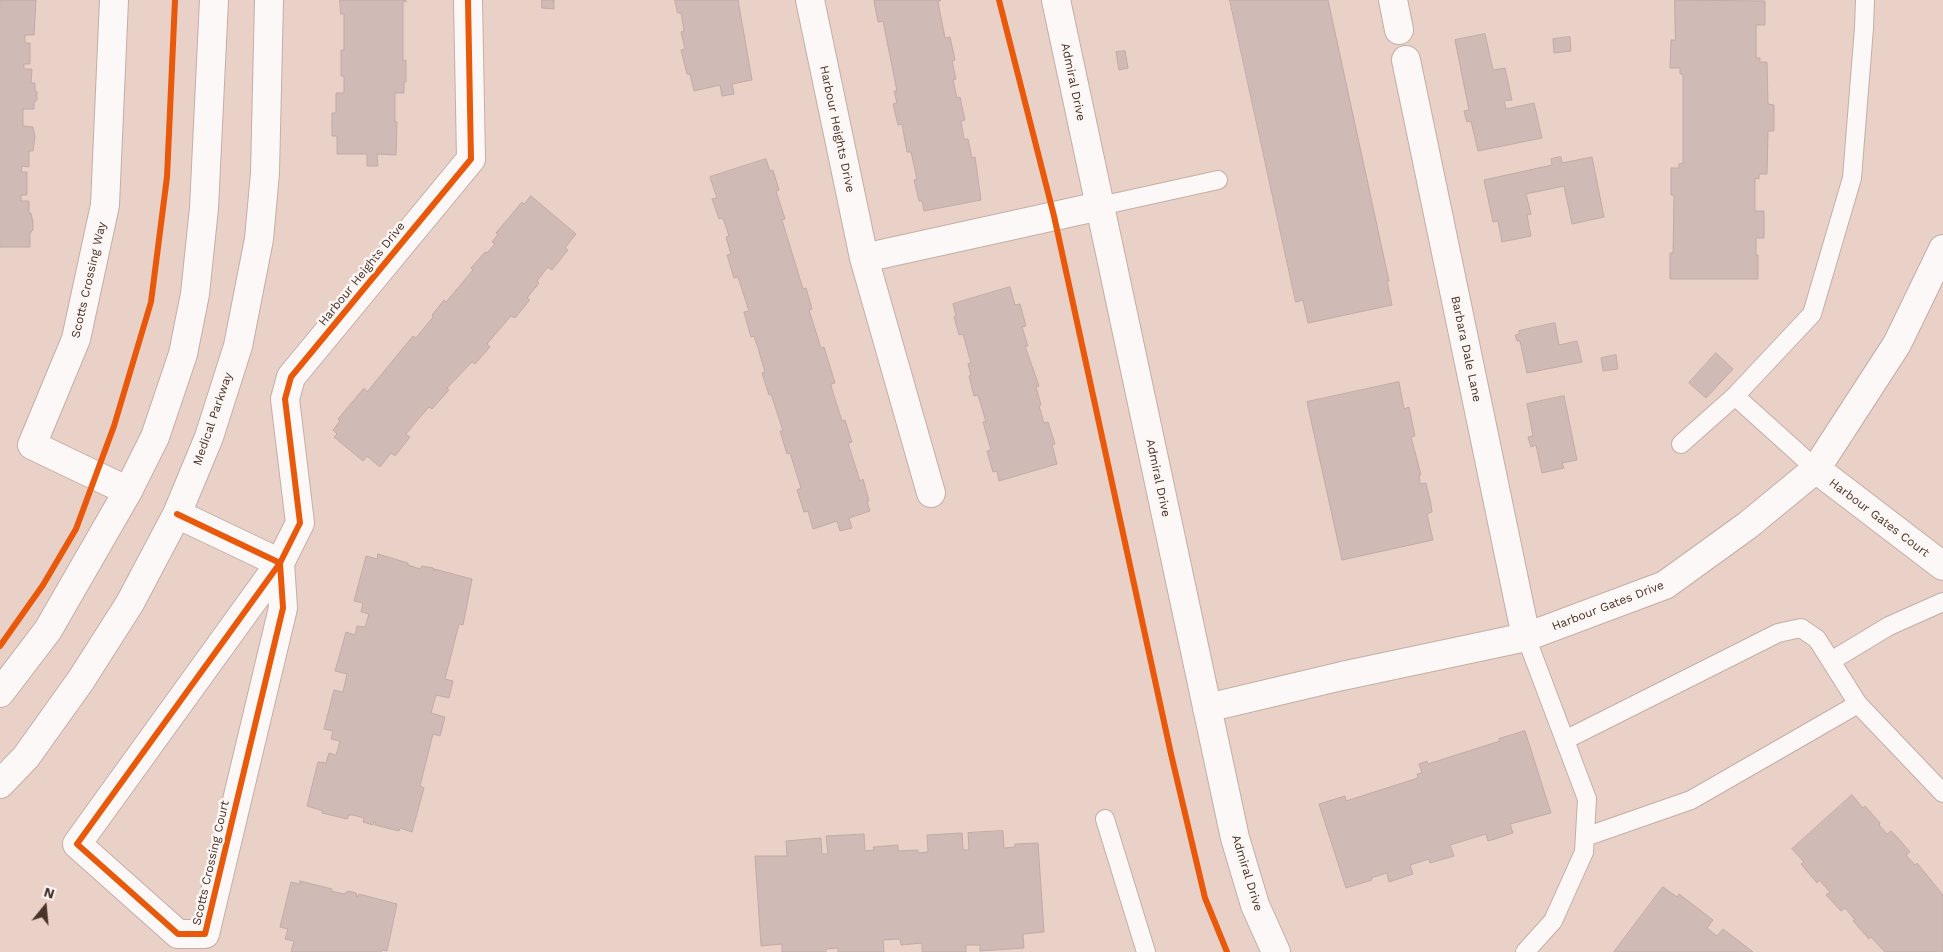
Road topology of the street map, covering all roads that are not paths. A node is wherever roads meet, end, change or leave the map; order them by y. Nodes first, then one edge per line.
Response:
1 (114, 0) edge
2 (214, 0) edge
3 (269, 0) edge
4 (468, 0) edge
5 (810, 0) edge
6 (1056, 0) edge
7 (1393, 0) edge
8 (1864, 0) edge
9 (1399, 30) dead end
10 (1406, 60) dead end
11 (1218, 180) dead end
12 (1100, 206) junction
13 (1943, 250) edge
14 (864, 258) junction
15 (1736, 396) junction
16 (1681, 444) dead end
17 (1816, 469) junction
18 (128, 491) junction
19 (931, 492) dead end
20 (177, 514) junction
21 (280, 563) junction
22 (1943, 566) edge
23 (1943, 602) edge
24 (1526, 638) junction
25 (1831, 661) junction
26 (0, 693) edge
27 (1858, 704) junction
28 (1207, 708) junction
29 (1565, 740) junction
30 (0, 784) edge
31 (1943, 794) edge
32 (1105, 819) dead end
33 (1585, 837) junction
34 (1146, 952) edge
35 (1276, 952) edge
36 (1525, 952) edge

1 - 18 street, Scotts Crossing Way
2 - 18 street
3 - 20 street, Medical Parkway
4 - 21 street, Harbour Heights Drive
5 - 14 street, Harbour Heights Drive
6 - 12 street, Admiral Drive
7 - 9 street
8 - 15 lane
10 - 24 street, Barbara Dale Lane
11 - 12 lane
12 - 14 street
12 - 28 street, Admiral Drive
13 - 17 street, Harbour Gates Drive
14 - 19 street, Harbour Heights Drive
15 - 16 lane
15 - 17 lane
17 - 22 street, Harbour Gates Court
17 - 24 street, Harbour Gates Drive
18 - 26 street
20 - 21 street
20 - 30 street, Medical Parkway
21 - 21 street, Scotts Crossing Court
23 - 25 lane
24 - 28 street, Harbour Gates Drive
24 - 29 lane
25 - 27 lane
25 - 29 lane
27 - 31 lane
27 - 33 lane
28 - 35 street, Admiral Drive
29 - 33 lane
32 - 34 lane
33 - 36 lane

